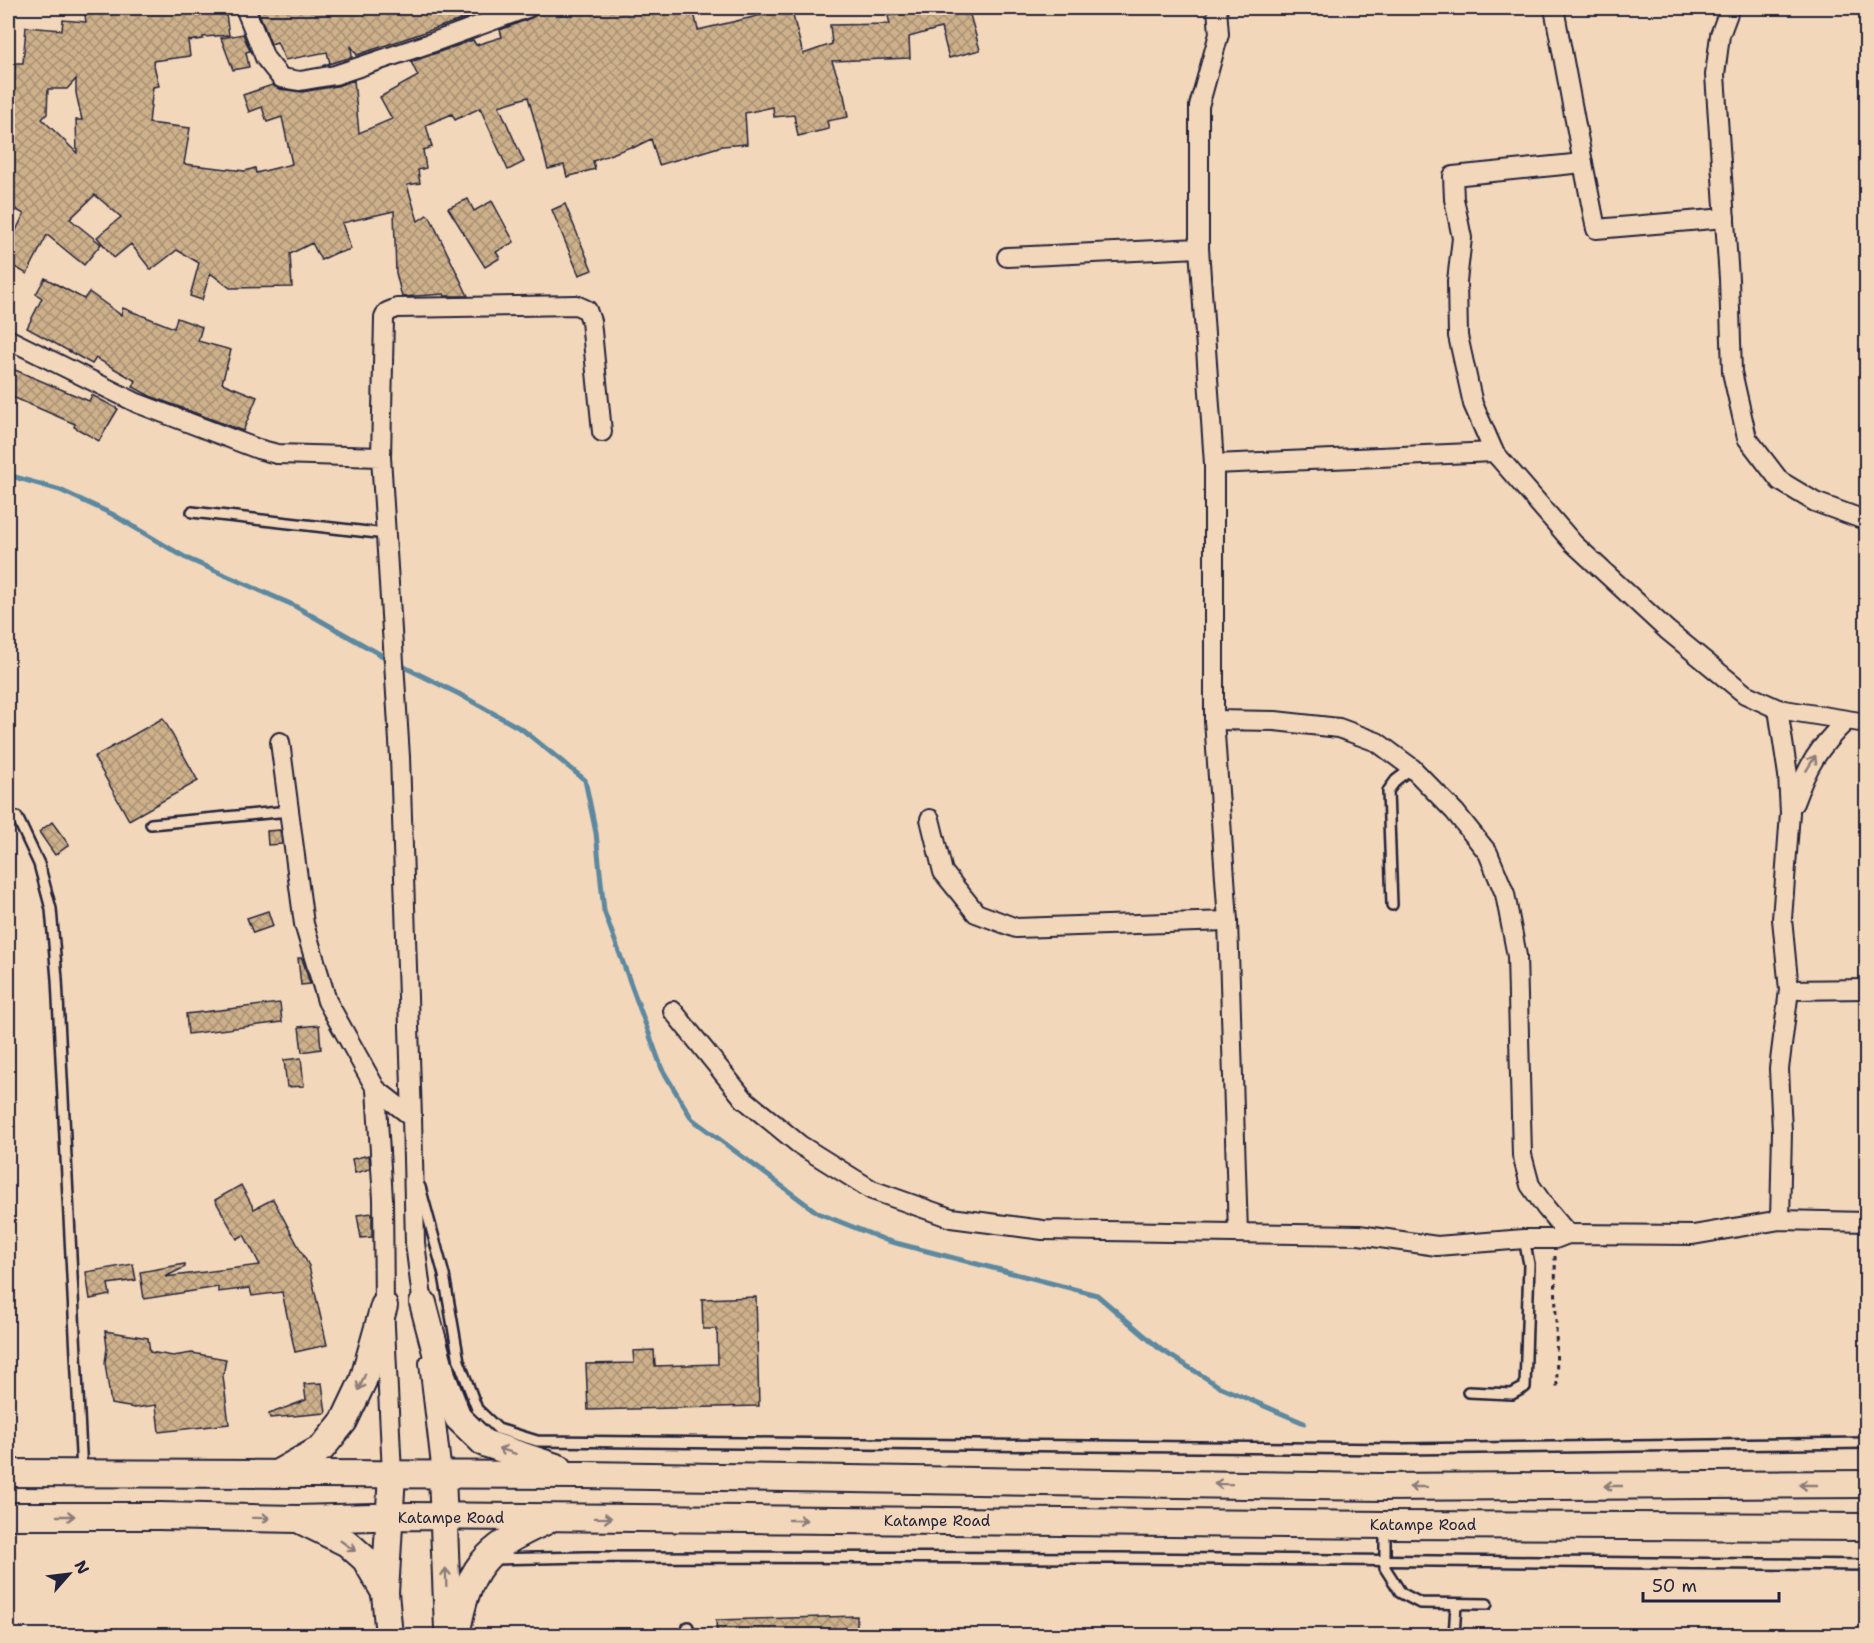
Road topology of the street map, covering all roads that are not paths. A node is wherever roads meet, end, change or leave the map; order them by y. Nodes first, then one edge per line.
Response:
1 (245, 8) edge
2 (527, 8) edge
3 (1217, 8) edge
4 (1554, 8) edge
5 (1730, 8) edge
6 (1583, 163) junction
7 (1725, 218) junction
8 (1199, 248) junction
9 (1006, 257) dead end
10 (8, 339) edge
11 (602, 432) dead end
12 (1494, 452) junction
13 (381, 457) junction
14 (1214, 464) junction
15 (192, 512) dead end
16 (1866, 518) edge
17 (386, 534) junction
18 (1778, 709) junction
19 (1214, 720) junction
20 (1846, 721) junction
21 (1866, 723) edge
22 (280, 742) dead end
23 (1413, 768) junction
24 (289, 812) junction
25 (1791, 813) junction
26 (17, 817) dead end
27 (930, 819) dead end
28 (152, 824) dead end
29 (1392, 905) dead end
30 (1228, 921) junction
31 (1866, 989) edge
32 (1789, 990) junction
33 (674, 1011) dead end
34 (376, 1089) junction
35 (412, 1117) junction
36 (413, 1162) junction
37 (1780, 1220) junction
38 (1866, 1222) edge
39 (1238, 1233) junction
40 (1561, 1237) junction
41 (1524, 1239) junction
42 (423, 1303) junction
43 (384, 1306) junction
44 (1468, 1392) dead end
45 (1866, 1443) edge
46 (8, 1473) edge
47 (82, 1473) junction
48 (392, 1474) junction
49 (442, 1474) junction
50 (275, 1475) junction
51 (582, 1475) junction
52 (1866, 1484) edge
53 (8, 1516) edge
54 (444, 1517) junction
55 (554, 1517) junction
56 (391, 1518) junction
57 (297, 1519) junction
58 (1385, 1525) junction
59 (1866, 1527) edge
60 (483, 1559) junction
61 (1384, 1560) junction
62 (1866, 1565) edge
63 (385, 1593) junction
64 (1456, 1604) junction
65 (1487, 1604) dead end
66 (389, 1635) edge
67 (448, 1635) edge
68 (456, 1635) edge
69 (1454, 1635) edge

1 - 2 street
3 - 8 street
4 - 6 street
5 - 7 street
6 - 7 street
6 - 12 street
7 - 16 street
8 - 9 street
8 - 14 street
10 - 13 street
11 - 13 street
12 - 14 street
12 - 18 street
13 - 17 street
14 - 19 street
15 - 17 lane
17 - 35 street
18 - 20 street
18 - 25 street
19 - 23 street
19 - 30 street
20 - 21 street
25 -> 20 street
22 - 24 street
23 - 29 lane
23 - 40 street
24 - 28 lane
24 - 34 street
25 - 32 street
26 - 47 lane
27 - 30 street
30 - 39 street
31 - 32 street
32 - 37 street
33 - 39 street
34 - 35 street
34 - 43 street
35 - 36 street
36 - 42 street
36 - 45 lane
37 - 38 street
37 - 40 street
39 - 41 street
40 - 41 street
41 - 44 lane
42 - 49 street
51 -> 42 main road
43 - 48 street
43 -> 50 main road
46 - 47 main road
47 - 50 main road
48 - 49 main road
48 - 50 main road
48 - 56 main road
49 - 51 main road
49 - 54 main road
52 -> 51 main road
53 -> 57 main road, Katampe Road
54 - 55 main road, Katampe Road
54 - 56 main road, Katampe Road
67 -> 54 main road
55 -> 58 main road, Katampe Road
55 - 60 main road
56 - 57 main road, Katampe Road
56 - 63 main road
57 -> 63 main road
58 - 59 main road, Katampe Road
58 - 61 lane
60 - 61 lane
60 - 68 main road
61 - 62 lane
61 - 64 lane
63 - 66 main road
64 - 65 lane
64 - 69 lane

